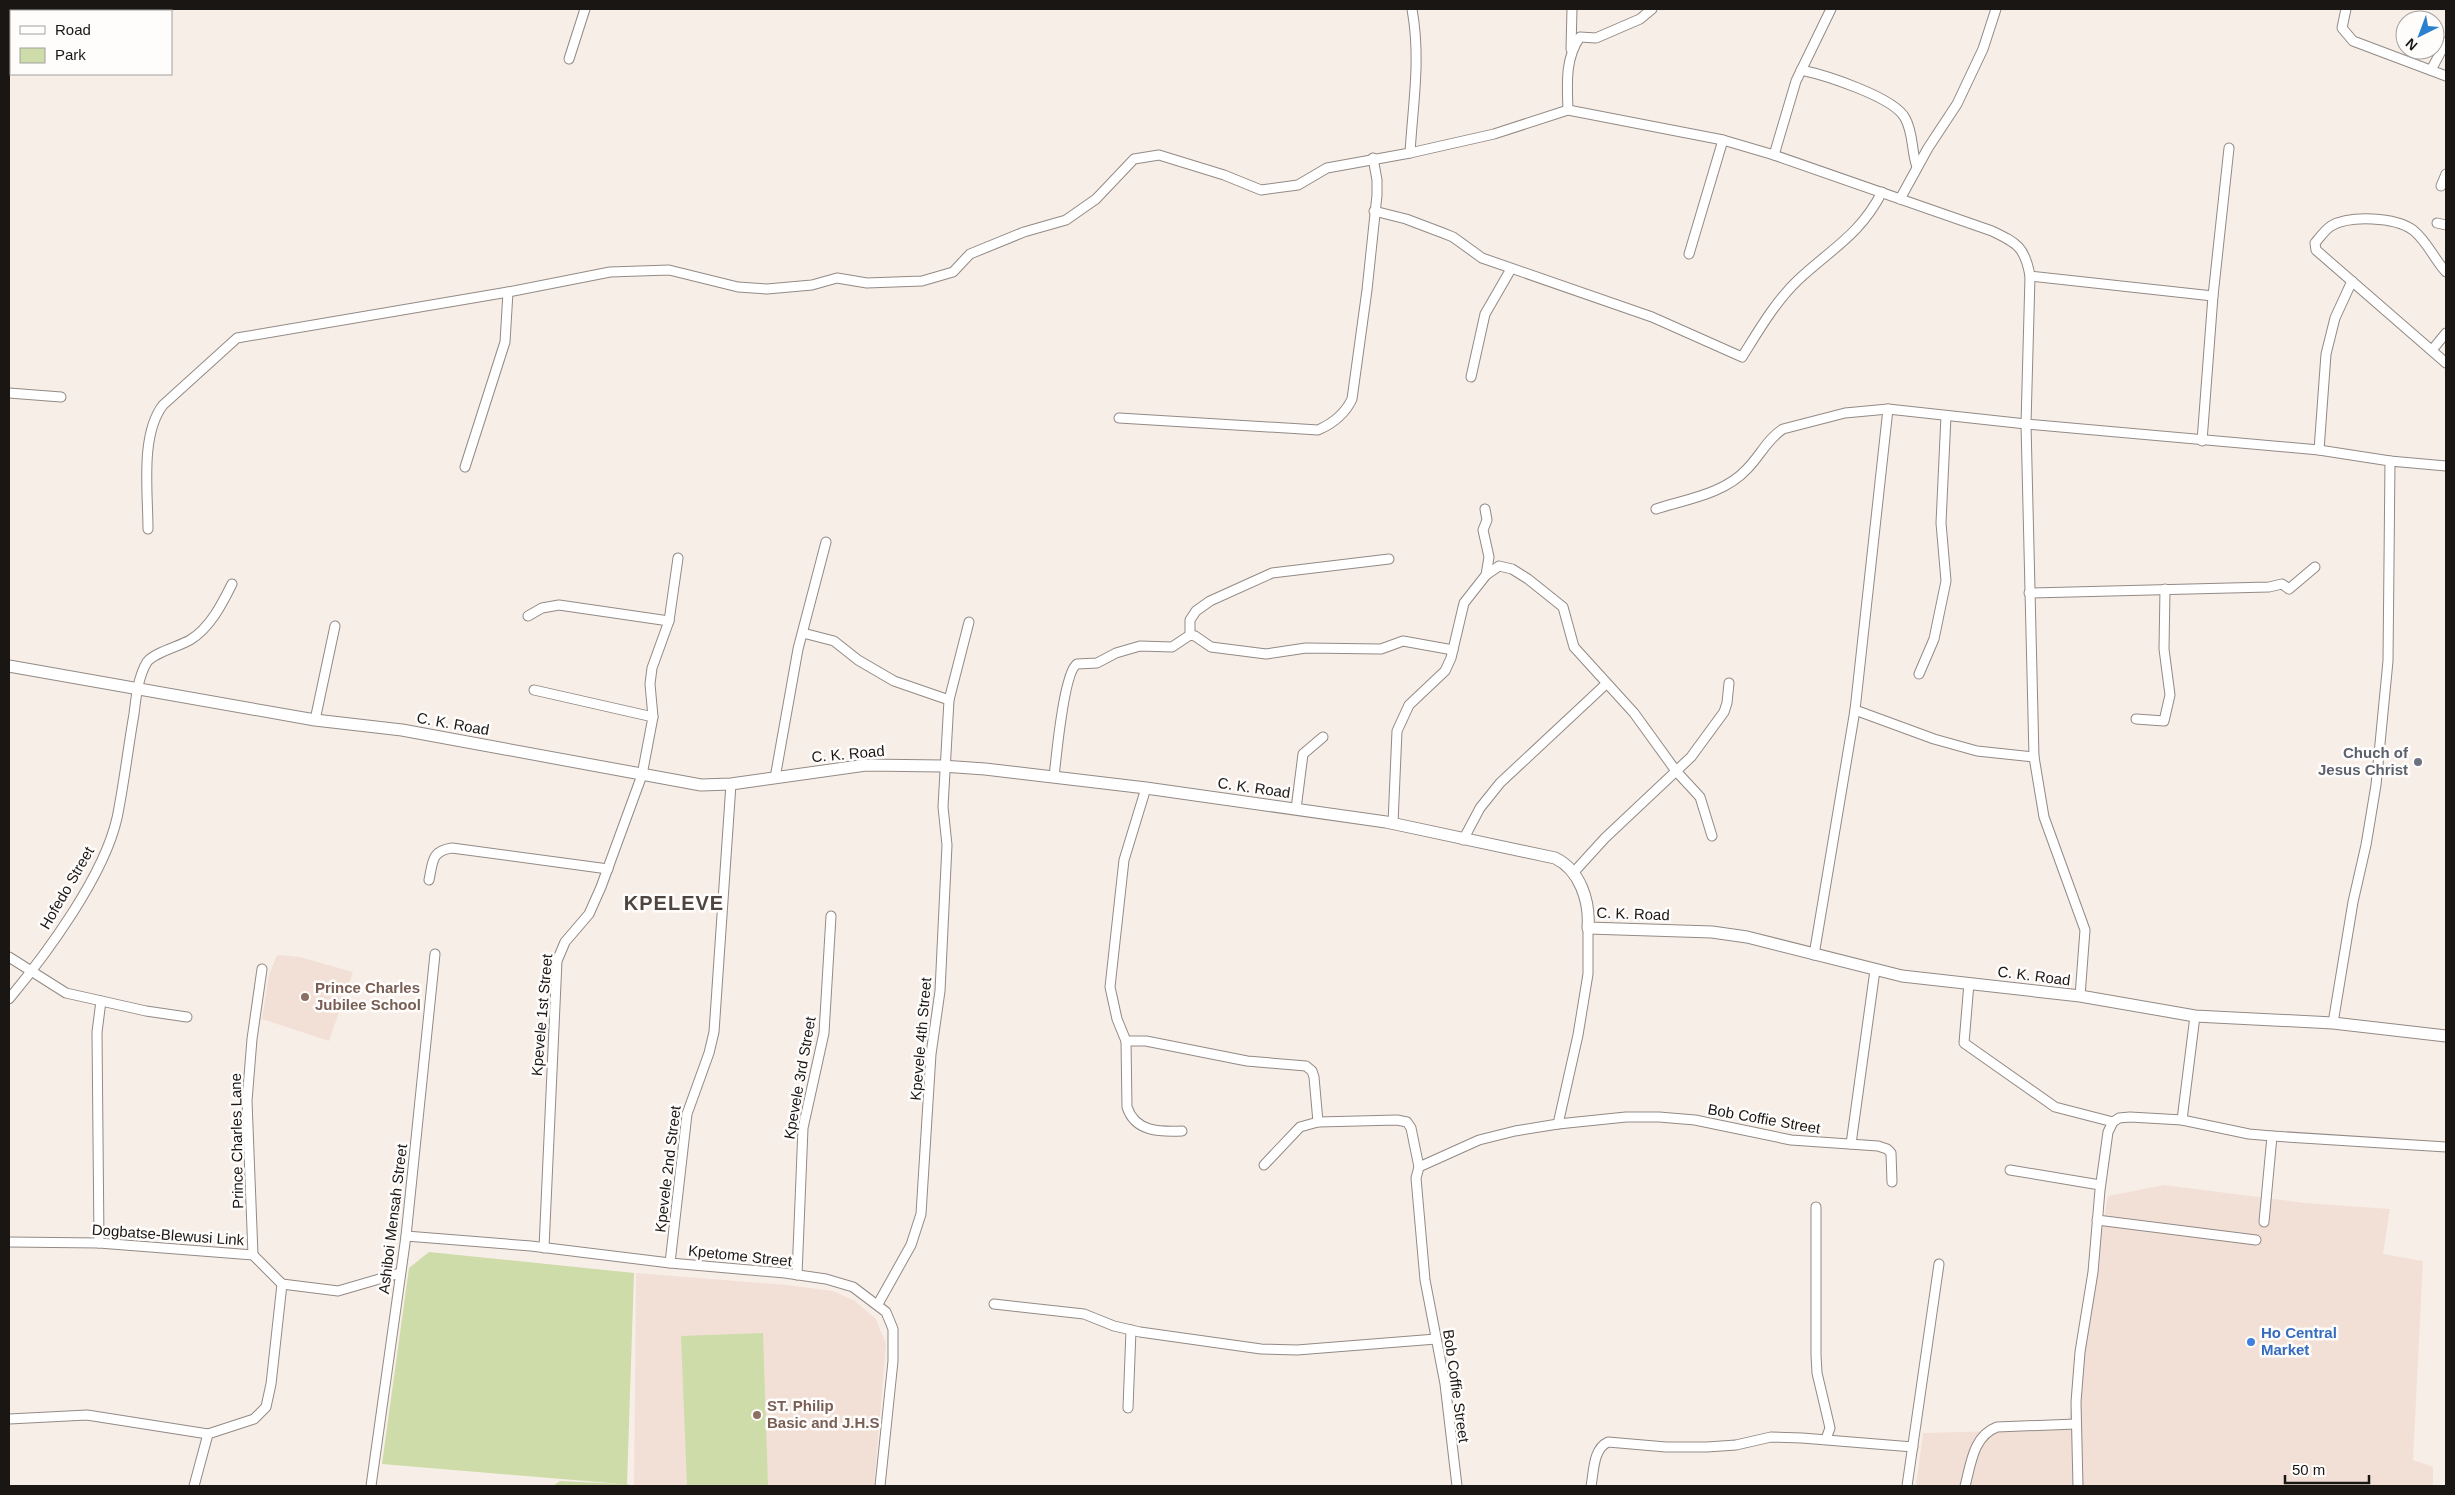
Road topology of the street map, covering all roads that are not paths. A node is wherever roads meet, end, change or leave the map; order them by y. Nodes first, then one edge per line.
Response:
1 (586, 9) edge
2 (1412, 9) edge
3 (1572, 9) edge
4 (1652, 9) edge
5 (1831, 9) edge
6 (1996, 9) edge
7 (2346, 9) edge
8 (2446, 42) edge
9 (1572, 49) junction
10 (569, 60) dead end
11 (1801, 70) junction
12 (2431, 70) junction
13 (2446, 76) edge
14 (1568, 110) junction
15 (1723, 140) junction
16 (2230, 148) dead end
17 (1410, 153) junction
18 (1774, 155) junction
19 (1373, 158) junction
20 (1917, 167) junction
21 (2446, 174) edge
22 (2441, 186) dead end
23 (1882, 192) junction
24 (1900, 199) junction
25 (1374, 211) junction
26 (1689, 254) dead end
27 (1511, 269) junction
28 (2446, 272) edge
29 (2030, 276) junction
30 (2352, 280) junction
31 (508, 292) junction
32 (2213, 296) junction
33 (2446, 333) edge
34 (2432, 350) junction
35 (2446, 362) edge
36 (1471, 377) dead end
37 (9, 393) edge
38 (61, 397) dead end
39 (1888, 409) junction
40 (1946, 416) junction
41 (1118, 418) dead end
42 (2026, 424) junction
43 (2202, 441) junction
44 (2319, 450) junction
45 (2390, 461) junction
46 (2446, 466) edge
47 (465, 467) dead end
48 (1485, 509) dead end
49 (1656, 509) dead end
50 (148, 529) dead end
51 (826, 542) dead end
52 (678, 558) dead end
53 (1389, 559) dead end
54 (2315, 567) dead end
55 (1486, 575) junction
56 (232, 584) dead end
57 (2165, 589) junction
58 (2029, 593) junction
59 (528, 616) dead end
60 (669, 621) junction
61 (969, 622) dead end
62 (335, 626) dead end
63 (802, 633) junction
64 (1190, 635) junction
65 (1453, 650) junction
66 (9, 666) edge
67 (1918, 674) dead end
68 (1729, 682) dead end
69 (1606, 684) junction
70 (138, 689) junction
71 (534, 690) dead end
72 (949, 700) junction
73 (1855, 710) junction
74 (653, 717) junction
75 (2136, 719) dead end
76 (315, 720) junction
77 (1323, 737) dead end
78 (2034, 757) junction
79 (947, 766) junction
80 (1676, 771) junction
81 (642, 775) junction
82 (1054, 777) junction
83 (775, 778) junction
84 (731, 784) junction
85 (1146, 788) junction
86 (1296, 809) junction
87 (1393, 823) junction
88 (1712, 836) dead end
89 (1463, 840) junction
90 (608, 869) junction
91 (1574, 872) junction
92 (429, 880) dead end
93 (831, 916) dead end
94 (1588, 928) junction
95 (435, 954) dead end
96 (1814, 955) junction
97 (9, 957) edge
98 (262, 969) dead end
99 (1875, 970) junction
100 (32, 972) junction
101 (1969, 983) junction
102 (2080, 996) junction
103 (9, 999) edge
104 (101, 1001) junction
105 (2195, 1016) junction
106 (187, 1017) dead end
107 (2333, 1023) junction
108 (2446, 1036) edge
109 (1126, 1041) junction
110 (2182, 1120) junction
111 (1318, 1122) junction
112 (2113, 1122) junction
113 (1558, 1124) junction
114 (1182, 1130) dead end
115 (2272, 1136) junction
116 (1851, 1144) junction
117 (2446, 1147) edge
118 (1264, 1165) dead end
119 (1419, 1167) junction
120 (2010, 1170) dead end
121 (1892, 1182) dead end
122 (2100, 1185) junction
123 (1816, 1207) dead end
124 (2097, 1220) junction
125 (2264, 1222) dead end
126 (406, 1236) junction
127 (2256, 1240) dead end
128 (9, 1242) edge
129 (99, 1243) junction
130 (544, 1248) junction
131 (253, 1254) junction
132 (670, 1263) junction
133 (1939, 1264) dead end
134 (400, 1272) junction
135 (797, 1275) junction
136 (282, 1284) junction
137 (878, 1304) junction
138 (994, 1304) dead end
139 (1131, 1330) junction
140 (1436, 1339) junction
141 (1128, 1408) dead end
142 (9, 1419) edge
143 (2076, 1424) junction
144 (208, 1434) junction
145 (1826, 1438) junction
146 (1913, 1447) junction
147 (194, 1486) edge
148 (371, 1486) edge
149 (880, 1486) edge
150 (1457, 1486) edge
151 (1591, 1486) edge
152 (1907, 1486) edge
153 (1965, 1486) edge
154 (2078, 1486) edge

1 - 10 street
2 - 17 street
3 - 9 street
4 - 9 street
5 - 11 street
6 - 20 street
7 - 12 street
8 - 12 street
9 - 14 street
11 - 18 street
11 - 20 street
12 - 13 street
14 - 15 street
14 - 17 street
15 - 18 street
15 - 26 street
16 - 32 street
17 - 19 street
18 - 23 street
19 - 25 street
19 - 31 street
20 - 24 street
21 - 22 street
23 - 24 street
23 - 27 street
24 - 29 street
25 - 27 street
25 - 41 street
27 - 36 street
28 - 30 street
29 - 32 street
29 - 42 street
30 - 34 street
30 - 44 street
31 - 47 street
31 - 50 street
32 - 43 street
33 - 34 street
34 - 35 street
37 - 38 street
39 - 40 street
39 - 49 street
39 - 73 street
40 - 42 street
40 - 67 street
42 - 43 street
42 - 58 street
43 - 44 street
44 - 45 street
45 - 46 street
45 - 107 street
48 - 55 street
51 - 63 street
52 - 60 street, Kpevele 1st Street
53 - 64 street
54 - 57 street
55 - 65 street
55 - 69 street
56 - 70 street, Hofedo Street
57 - 58 street
57 - 75 street
58 - 78 street
59 - 60 street
60 - 74 street, Kpevele 1st Street
61 - 72 street, Kpevele 4th Street
62 - 76 street
63 - 72 street
63 - 83 street
64 - 65 street
64 - 82 street
65 - 87 street
66 - 70 street, C. K. Road
68 - 80 street
69 - 80 street
69 - 89 street
70 - 76 street, C. K. Road
70 - 100 street, Hofedo Street
71 - 74 street
72 - 79 street, Kpevele 4th Street
73 - 78 street
73 - 96 street
74 - 81 street, Kpevele 1st Street
76 - 81 street, C. K. Road
77 - 86 street
78 - 102 street
79 - 82 street, C. K. Road
79 - 83 street, C. K. Road
79 - 137 street, Kpevele 4th Street
80 - 88 street
80 - 91 street
81 - 84 street, C. K. Road
81 - 90 street, Kpevele 1st Street
82 - 85 street, C. K. Road
83 - 84 street, C. K. Road
84 - 132 street, Kpevele 2nd Street
85 - 86 street, C. K. Road
85 - 109 street
86 - 87 street, C. K. Road
87 - 89 street, C. K. Road
89 - 91 street, C. K. Road
90 - 92 street
90 - 130 street, Kpevele 1st Street
91 - 94 street, C. K. Road
93 - 135 street, Kpevele 3rd Street
94 - 96 street, C. K. Road
94 - 113 street
95 - 126 street, Ashiboi Mensah Street
96 - 99 street, C. K. Road
97 - 100 street
98 - 131 street, Prince Charles Lane
99 - 101 street, C. K. Road
99 - 116 street
100 - 103 street, Hofedo Street
100 - 104 street
101 - 102 street, C. K. Road
101 - 112 street
102 - 105 street, C. K. Road
104 - 106 street
104 - 129 street
105 - 107 street, C. K. Road
105 - 110 street
107 - 108 street, C. K. Road
109 - 111 street
109 - 114 street
110 - 112 street
110 - 115 street
111 - 118 street
111 - 119 street
112 - 122 street
113 - 116 street, Bob Coffie Street
113 - 119 street, Bob Coffie Street
115 - 117 street
115 - 125 street
116 - 121 street, Bob Coffie Street
119 - 140 street, Bob Coffie Street
120 - 122 street
122 - 124 street
123 - 145 street
124 - 127 street
124 - 143 street
126 - 130 street, Kpetome Street
126 - 134 street, Ashiboi Mensah Street
128 - 129 street, Dogbatse-Blewusi Link
129 - 131 street, Dogbatse-Blewusi Link
130 - 132 street, Kpetome Street
131 - 136 street, Dogbatse-Blewusi Link
132 - 135 street, Kpetome Street
133 - 146 street
134 - 136 street
134 - 148 street, Ashiboi Mensah Street
135 - 137 street, Kpetome Street
136 - 144 street
137 - 149 street, Kpetome Street
138 - 139 street
139 - 140 street
139 - 141 street
140 - 150 street, Bob Coffie Street
142 - 144 street
143 - 153 street
143 - 154 street
144 - 147 street
145 - 146 street
145 - 151 street
146 - 152 street

